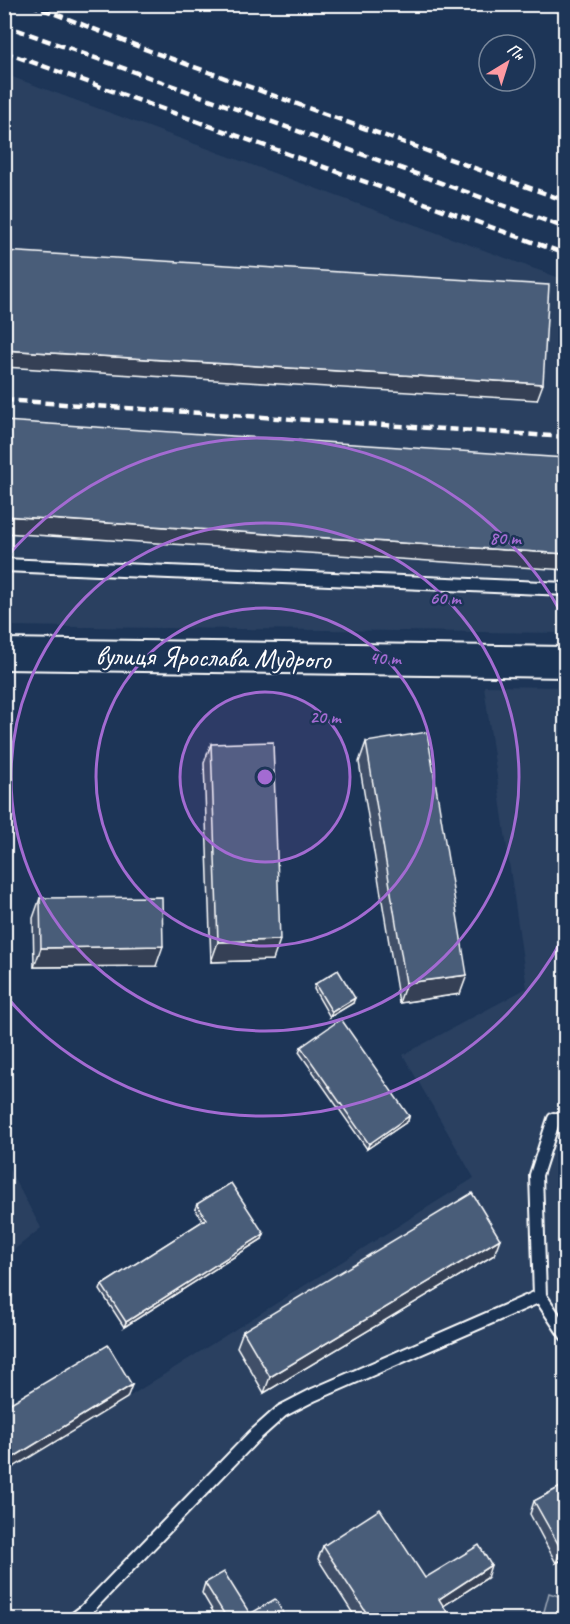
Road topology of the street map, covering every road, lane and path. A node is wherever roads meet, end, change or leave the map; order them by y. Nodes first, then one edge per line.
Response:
1 (4, 565) edge
2 (566, 589) edge
3 (4, 654) edge
4 (566, 662) edge
5 (554, 1119) dead end
6 (540, 1296) junction
7 (566, 1335) edge
8 (74, 1620) edge

1 - 2 lane
3 - 4 street, вулиця Ярослава Мудрого
5 - 6 lane
6 - 7 lane
6 - 8 lane

